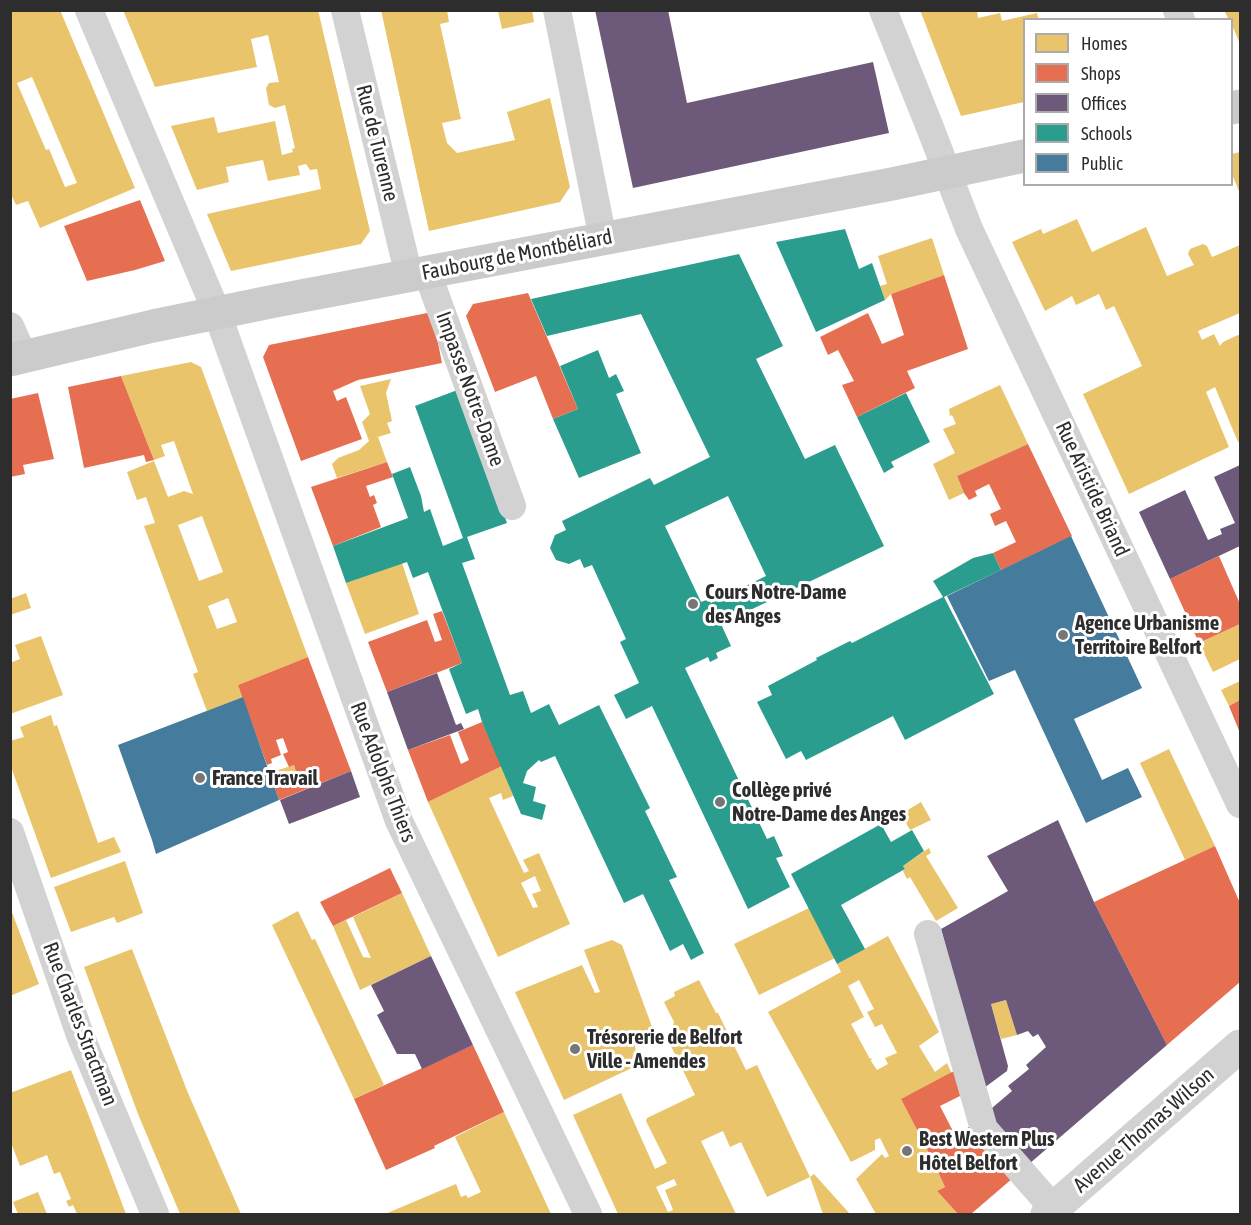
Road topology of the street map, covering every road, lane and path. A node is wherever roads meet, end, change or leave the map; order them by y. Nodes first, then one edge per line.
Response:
1 (89, 10) edge
2 (345, 10) edge
3 (557, 10) edge
4 (883, 10) edge
5 (1023, 156) edge
6 (947, 173) junction
7 (603, 239) junction
8 (418, 274) junction
9 (217, 313) junction
10 (10, 326) edge
11 (17, 358) edge
12 (512, 506) dead end
13 (1240, 804) edge
14 (10, 832) edge
15 (928, 934) dead end
16 (1240, 1046) edge
17 (1050, 1212) edge
18 (155, 1215) edge
19 (588, 1215) edge

1 - 9 street, Rue Adolphe Thiers
2 - 8 street, Rue de Turenne
3 - 7 street
4 - 6 street, Rue Aristide Briand
5 - 6 main road, Faubourg de Montbéliard
6 - 7 main road, Faubourg de Montbéliard
6 - 13 street, Rue Aristide Briand
7 - 8 main road, Faubourg de Montbéliard
8 - 9 main road, Faubourg de Montbéliard
8 - 12 street, Impasse Notre-Dame
9 - 11 main road, Faubourg de Montbéliard
9 - 19 street, Rue Adolphe Thiers
10 - 11 street
14 - 18 street, Rue Charles Stractman
15 - 17 street
16 - 17 street, Avenue Thomas Wilson

